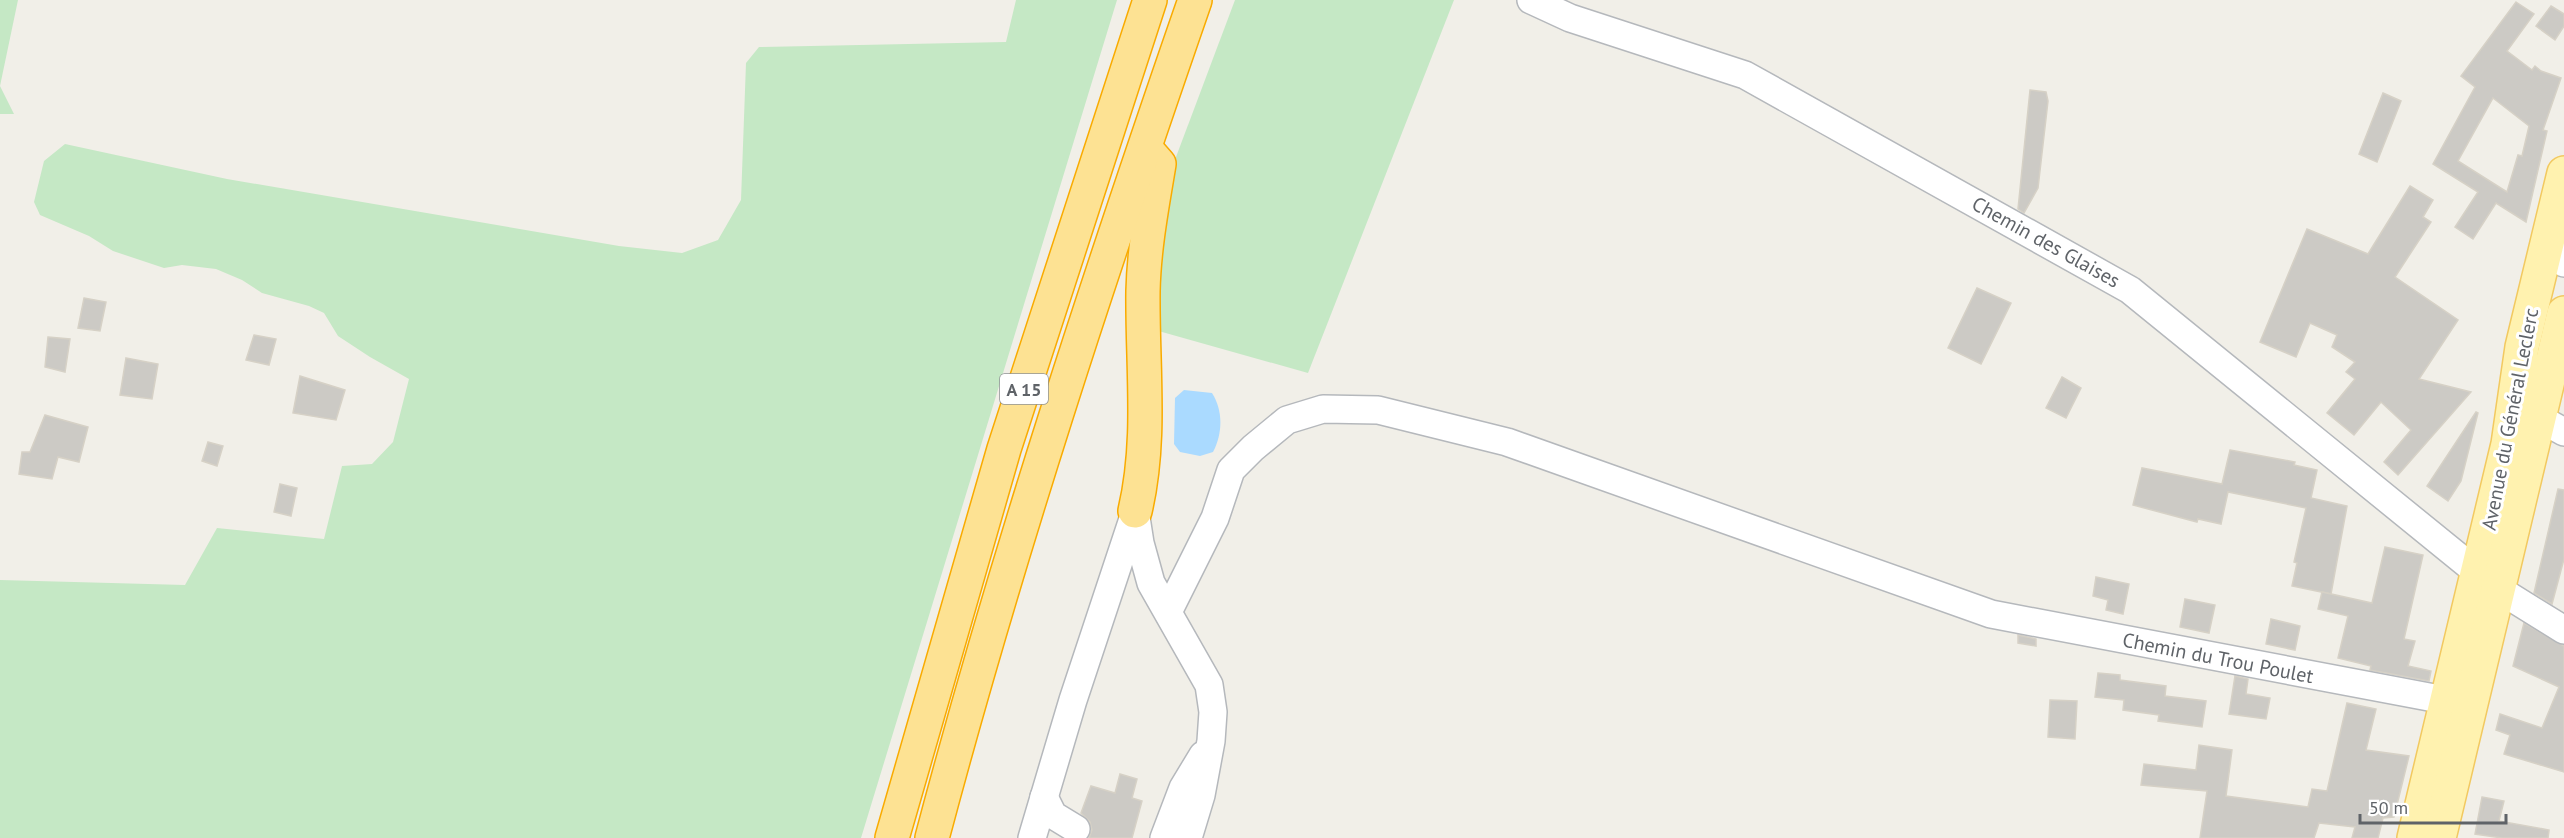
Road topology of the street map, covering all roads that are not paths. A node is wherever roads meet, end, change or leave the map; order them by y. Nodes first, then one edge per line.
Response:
1 (1150, 0) edge
2 (1195, 0) edge
3 (1531, 0) edge
4 (1144, 147) junction
5 (2564, 173) edge
6 (2564, 239) edge
7 (2564, 263) edge
8 (2564, 282) edge
9 (2533, 303) junction
10 (2564, 313) edge
11 (2551, 425) edge
12 (1135, 511) junction
13 (2488, 580) junction
14 (1169, 610) junction
15 (2564, 630) edge
16 (2460, 712) junction
17 (1044, 797) junction
18 (1076, 829) dead end
19 (1165, 835) edge
20 (892, 838) edge
21 (932, 838) edge
22 (1032, 838) edge
23 (2414, 838) edge
24 (2439, 838) edge

1 - 20 highway, A 15
2 - 4 highway, A 15
3 - 13 street, Chemin des Glaises
4 - 12 highway
4 - 21 highway, A 15
5 - 9 main road, Avenue du Général Leclerc
6 - 7 street
8 - 9 main road
9 - 13 main road, Avenue du Général Leclerc
10 - 11 main road, Avenue du Général Leclerc
11 - 13 main road, Avenue du Général Leclerc
12 - 14 street
12 - 17 street
13 - 15 street, Chemin des Glaises
13 - 16 main road, Avenue du Général Leclerc
14 - 16 street, Chemin du Trou Poulet
14 - 19 street
16 - 23 main road, Avenue du Général Leclerc
16 - 24 main road, Avenue du Général Leclerc
17 - 18 street
17 - 22 street

